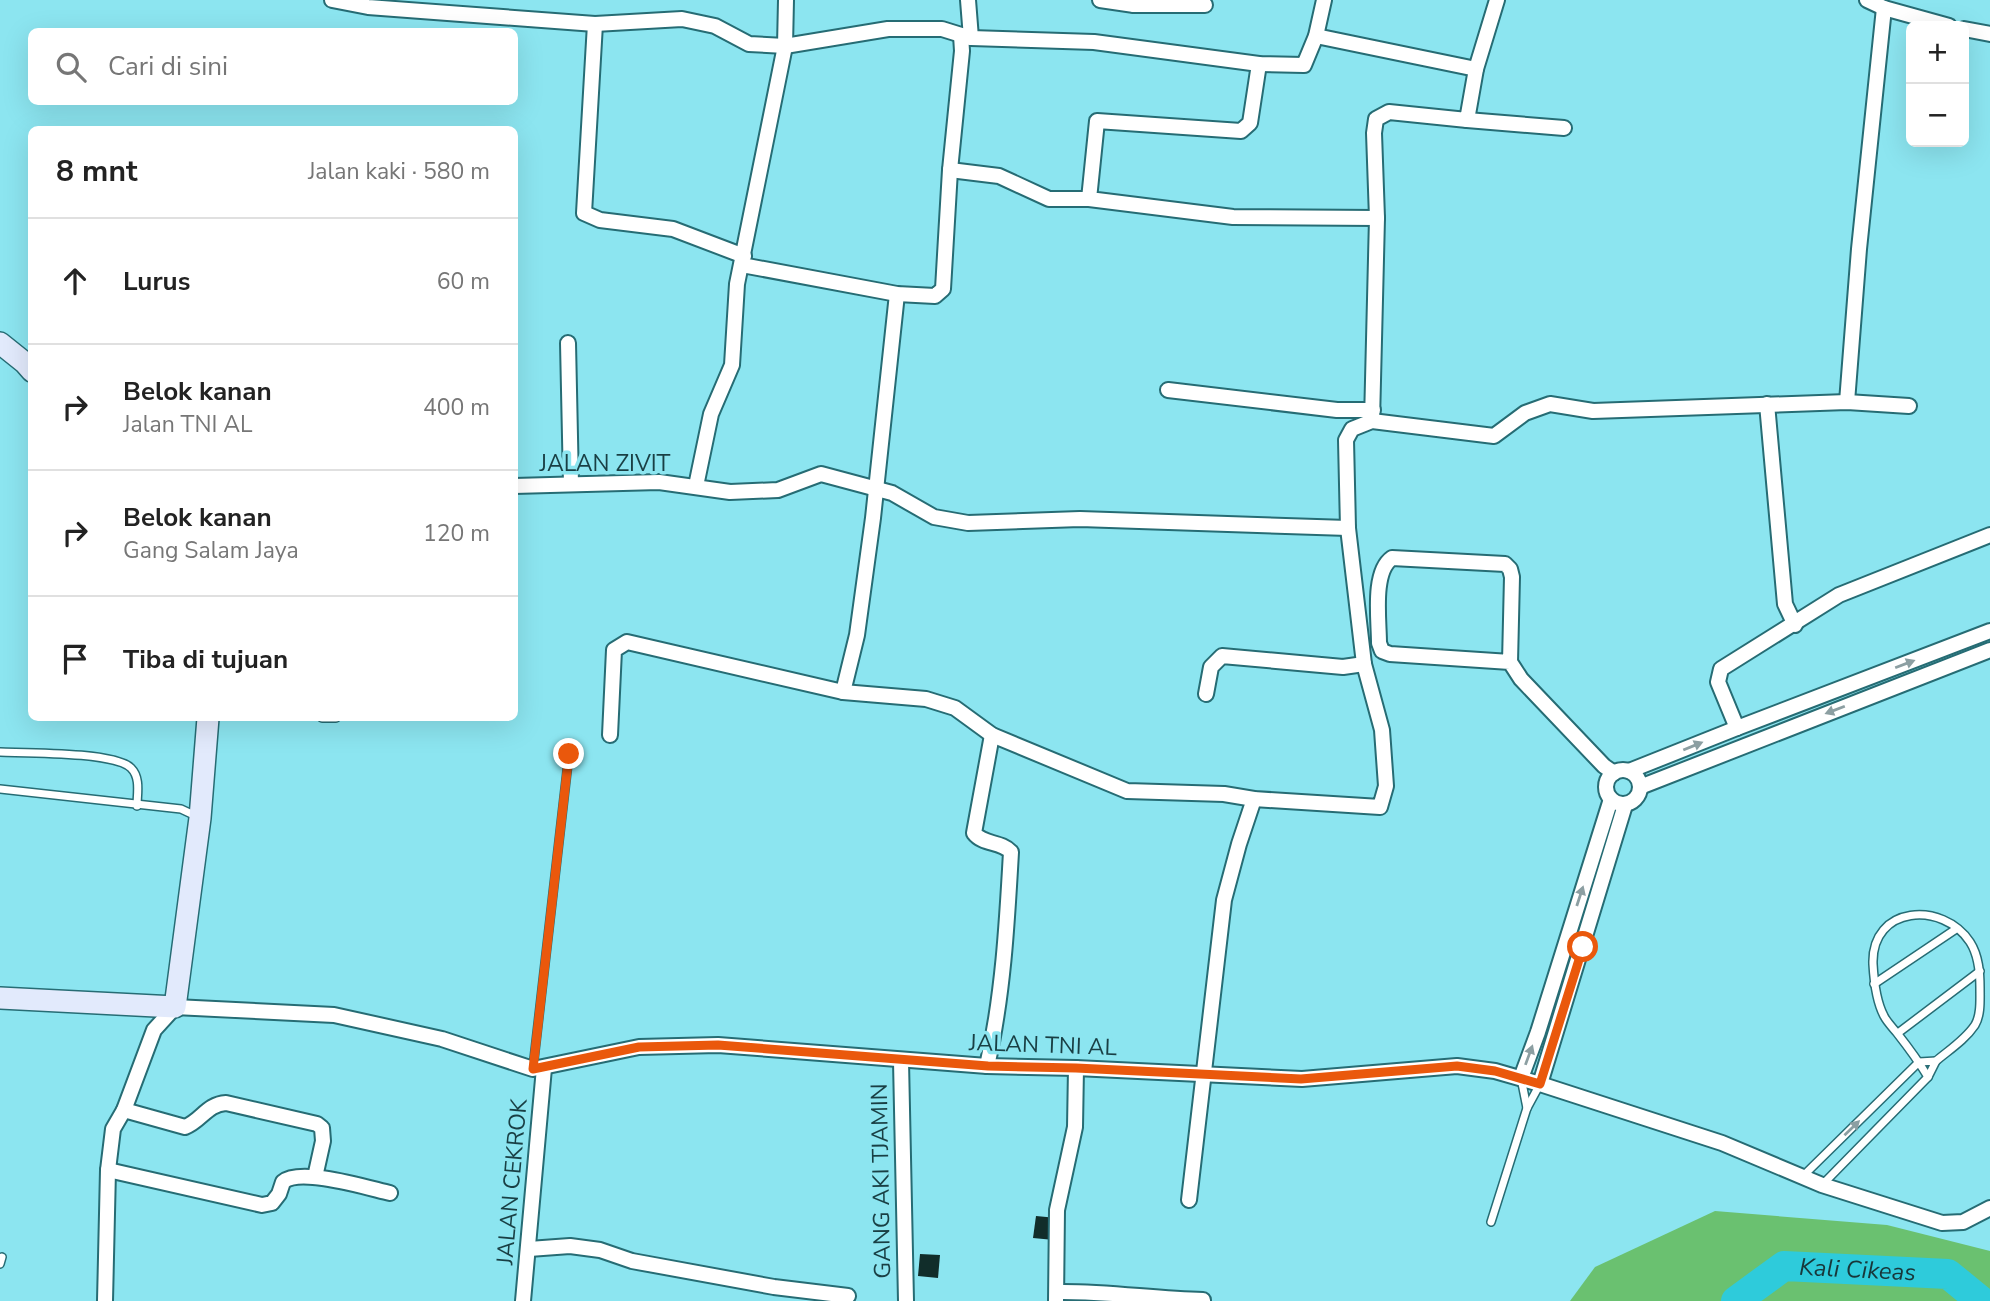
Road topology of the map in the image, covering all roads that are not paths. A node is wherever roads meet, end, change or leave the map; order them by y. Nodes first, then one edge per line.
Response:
1 (332, 0) edge
2 (786, 0) edge
3 (968, 0) edge
4 (1100, 0) edge
5 (1324, 0) edge
6 (1497, 0) edge
7 (1867, 0) edge
8 (1134, 3) edge
9 (1205, 5) dead end
10 (1884, 8) junction
11 (1931, 21) edge
12 (595, 24) junction
13 (1969, 30) edge
14 (1990, 34) edge
15 (1315, 36) junction
16 (966, 37) junction
17 (785, 46) junction
18 (1259, 64) junction
19 (1476, 69) junction
20 (1467, 120) junction
21 (1564, 128) dead end
22 (950, 170) junction
23 (1088, 199) junction
24 (1377, 218) junction
25 (743, 261) junction
26 (897, 294) junction
27 (0, 344) edge
28 (568, 344) dead end
29 (28, 367) edge
30 (1168, 390) dead end
31 (1847, 402) junction
32 (1767, 404) junction
33 (1909, 406) dead end
34 (1373, 416) junction
35 (571, 484) junction
36 (518, 486) edge
37 (696, 486) junction
38 (875, 489) junction
39 (1348, 528) junction
40 (1990, 535) edge
41 (1795, 625) junction
42 (1990, 631) edge
43 (1990, 650) edge
44 (1510, 662) junction
45 (1364, 664) junction
46 (843, 692) junction
47 (1206, 694) dead end
48 (208, 721) edge
49 (1737, 728) junction
50 (992, 735) junction
51 (610, 736) dead end
52 (0, 752) edge
53 (569, 754) dead end
54 (1614, 772) junction
55 (1640, 787) junction
56 (0, 789) edge
57 (1254, 799) junction
58 (1618, 802) junction
59 (136, 806) junction
60 (200, 818) junction
61 (1956, 929) junction
62 (1566, 941) junction
63 (1583, 947) junction
64 (1980, 971) junction
65 (1874, 984) junction
66 (0, 998) edge
67 (175, 1007) junction
68 (1898, 1033) junction
69 (901, 1060) junction
70 (1936, 1061) junction
71 (1919, 1062) junction
72 (988, 1066) junction
73 (539, 1068) junction
74 (1076, 1068) junction
75 (1203, 1075) junction
76 (1928, 1077) junction
77 (1521, 1078) junction
78 (1540, 1084) junction
79 (1527, 1108) junction
80 (124, 1110) junction
81 (108, 1170) junction
82 (1803, 1176) junction
83 (315, 1177) junction
84 (1822, 1185) junction
85 (390, 1193) dead end
86 (1189, 1200) dead end
87 (1990, 1208) edge
88 (1491, 1222) dead end
89 (529, 1249) junction
90 (774, 1294) edge
91 (848, 1296) dead end
92 (1056, 1296) edge
93 (1203, 1300) edge
94 (105, 1301) edge
95 (523, 1301) edge
96 (906, 1301) edge

1 - 12 street
2 - 17 street
3 - 16 street
4 - 8 street
5 - 15 street
6 - 19 street
7 - 10 street
8 - 9 street
10 - 11 street
10 - 31 street
12 - 17 street
12 - 25 street
13 - 14 street
15 - 18 street
15 - 19 street
16 - 17 street
16 - 18 street
16 - 22 street
17 - 25 street
18 - 23 street
19 - 20 street
20 - 21 street
20 - 24 street
22 - 23 street
22 - 26 street
23 - 24 street
24 - 34 street
25 - 26 street
25 - 37 street
26 - 38 street
27 - 29 main road
28 - 35 street
30 - 34 street
31 - 32 street
31 - 33 street
32 - 34 street
32 - 41 street
34 - 39 street
35 - 36 street, JALAN ZIVIT
35 - 37 street, JALAN ZIVIT
37 - 38 street, JALAN ZIVIT
38 - 39 street, JALAN ZIVIT
38 - 46 street
39 - 45 street
40 - 41 street
41 - 49 street
49 -> 42 street
43 -> 55 street
44 - 44 street
44 - 54 street
45 - 47 street
45 - 57 street
46 - 50 street
46 - 51 street
48 - 60 main road
54 -> 49 street
50 - 57 street
50 - 72 street
52 - 59 lane
53 - 73 lane
54 - 55 street
54 - 58 street
55 - 58 street
56 - 59 lane
57 - 75 street
62 -> 58 street
58 - 63 street
59 - 60 lane
60 - 67 main road
61 - 64 lane
61 - 65 lane
61 - 65 lane
62 - 63 street
77 -> 62 street
63 - 78 street
64 - 68 lane
64 - 70 lane
65 - 68 lane
66 - 67 main road
67 - 73 street
67 - 80 street
68 - 71 lane
69 - 72 street, JALAN TNI AL
69 - 73 street, JALAN TNI AL
69 - 96 street, GANG AKI TJAMIN
70 - 71 lane
70 - 76 lane
71 - 76 lane
82 -> 71 lane
72 - 74 street, JALAN TNI AL
73 - 89 street, JALAN CEKROK
74 - 75 street, JALAN TNI AL
74 - 92 street
75 - 77 street, JALAN TNI AL
75 - 86 street
76 - 84 lane
77 - 78 street, JALAN TNI AL
77 - 79 lane
78 - 79 lane
78 - 82 street, JALAN TNI AL
79 - 88 lane
80 - 81 street
80 - 83 street
81 - 83 street
81 - 94 street
82 - 84 street, JALAN TNI AL
83 - 85 street
84 - 87 street, JALAN TNI AL
89 - 90 street
89 - 95 street, JALAN CEKROK
90 - 91 street
92 - 93 street

